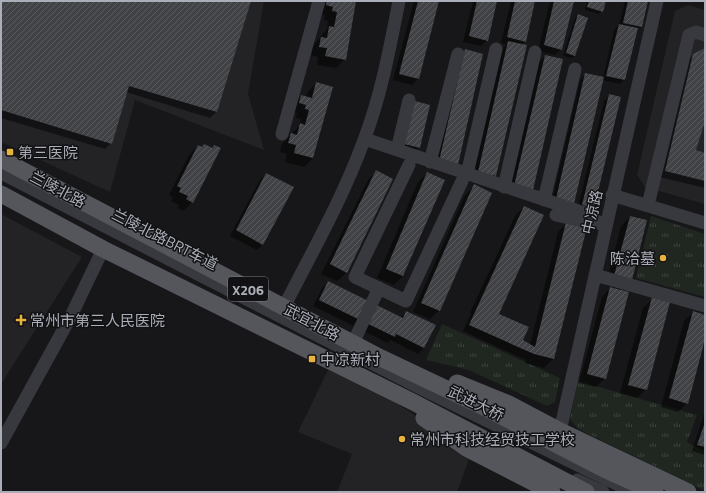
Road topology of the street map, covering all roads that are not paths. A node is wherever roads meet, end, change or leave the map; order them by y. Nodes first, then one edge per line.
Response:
1 (319, 1) edge
2 (399, 1) edge
3 (657, 1) edge
4 (705, 35) edge
5 (496, 49) dead end
6 (535, 52) dead end
7 (458, 54) dead end
8 (575, 69) dead end
9 (409, 100) dead end
10 (282, 134) dead end
11 (365, 139) junction
12 (397, 150) junction
13 (1, 159) edge
14 (430, 162) junction
15 (409, 165) dead end
16 (1, 173) edge
17 (464, 178) junction
18 (504, 187) junction
19 (1, 194) edge
20 (612, 195) junction
21 (544, 200) junction
22 (648, 205) junction
23 (556, 215) dead end
24 (116, 219) joint
25 (705, 223) edge
26 (605, 227) junction
27 (104, 249) junction
28 (594, 275) junction
29 (379, 288) junction
30 (705, 306) edge
31 (284, 307) junction
32 (353, 343) junction
33 (381, 358) junction
34 (371, 381) junction
35 (419, 391) junction
36 (560, 431) junction
37 (1, 443) edge
38 (552, 492) edge
39 (586, 492) edge
40 (603, 492) edge
41 (633, 492) edge
42 (655, 492) edge
43 (688, 492) edge

1 - 10 street
2 - 11 street
3 - 20 street, 中凉路
4 - 22 street
5 - 17 street
6 - 18 street
7 - 14 street
8 - 21 street
9 - 12 street
11 - 12 street
11 - 31 street
12 - 14 street
13 - 24 main road, 兰陵北路
14 - 17 street
15 - 29 street
16 - 35 street, 兰陵北路BRT车道
17 - 18 street
17 - 29 street
18 - 21 street
19 - 27 main road
20 - 22 street
20 - 26 street, 中凉路
21 - 26 street
22 - 25 street
23 - 26 street
24 - 31 main road, 武宜北路 / X206
26 - 28 street, 中凉路
27 - 34 main road, 武宜北路 / X206
27 - 37 street
28 - 30 street
28 - 36 street, 中凉路
29 - 32 street
31 - 32 main road, 武宜北路 / X206
32 - 33 main road, 武宜北路 / X206
33 - 35 main road, 武宜北路 / X206
33 - 36 main road
34 - 35 main road, 武宜北路 / X206
34 - 38 main road
35 - 39 main road, 武进大桥 / X206
35 - 40 street
35 - 41 street
35 - 42 main road, 武进大桥 / X206
36 - 43 main road

